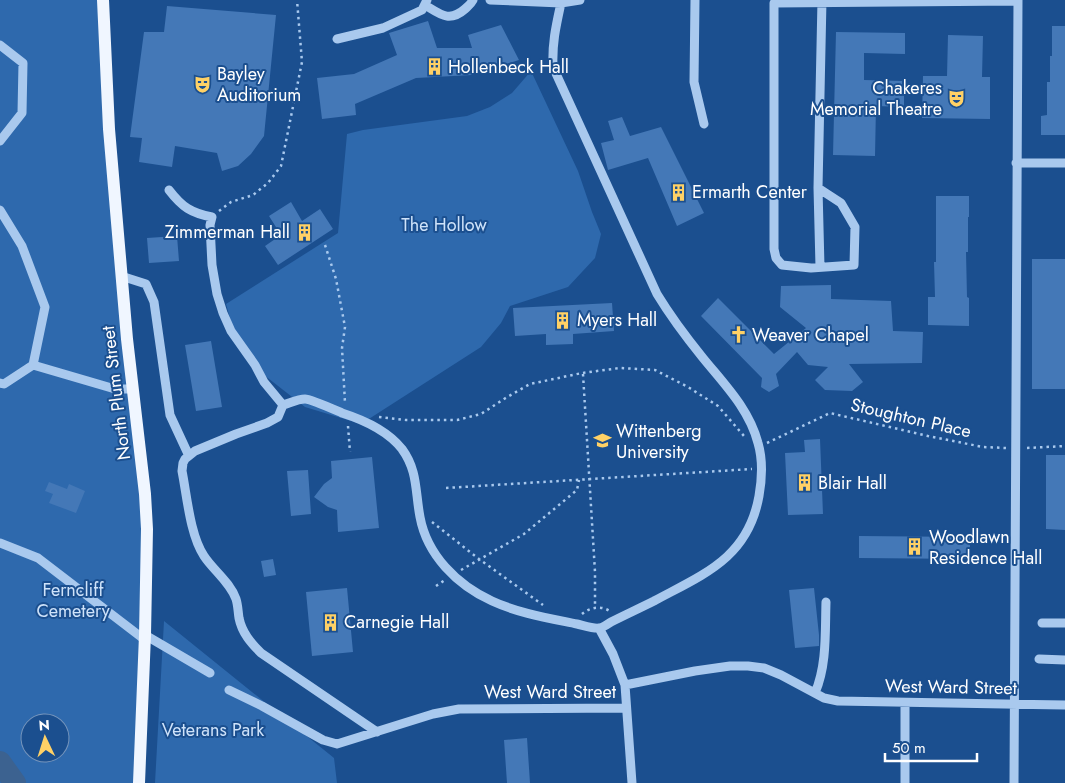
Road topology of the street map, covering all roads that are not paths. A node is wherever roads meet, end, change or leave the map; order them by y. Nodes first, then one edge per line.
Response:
1 (103, 0) edge
2 (473, 0) edge
3 (490, 0) edge
4 (580, 0) edge
5 (695, 0) edge
6 (1018, 0) edge
7 (774, 1) edge
8 (822, 1) edge
9 (426, 2) edge
10 (561, 3) junction
11 (337, 39) dead end
12 (0, 45) edge
13 (704, 124) dead end
14 (0, 140) edge
15 (1016, 163) junction
16 (1065, 163) edge
17 (818, 188) junction
18 (169, 190) dead end
19 (0, 210) edge
20 (820, 267) junction
21 (121, 276) junction
22 (33, 365) junction
23 (0, 382) edge
24 (133, 389) junction
25 (283, 405) junction
26 (189, 456) junction
27 (0, 543) edge
28 (826, 602) dead end
29 (1042, 623) dead end
30 (1065, 623) edge
31 (599, 628) junction
32 (145, 637) junction
33 (1039, 659) dead end
34 (1065, 660) edge
35 (210, 673) dead end
36 (625, 685) junction
37 (229, 690) dead end
38 (815, 693) junction
39 (905, 703) junction
40 (1015, 704) junction
41 (1065, 704) edge
42 (626, 708) junction
43 (377, 732) junction
44 (138, 783) edge
45 (632, 783) edge
46 (905, 783) edge
47 (1014, 783) edge

1 - 21 main road, North Plum Street
2 - 9 street
3 - 10 street
4 - 10 street
5 - 13 street
6 - 8 street
6 - 15 street
7 - 8 street
7 - 20 street
8 - 17 street
9 - 11 street
10 - 31 street
12 - 14 street
15 - 16 street
15 - 40 street
17 - 20 street
17 - 20 street
18 - 25 street
19 - 22 street
21 - 24 main road, North Plum Street
21 - 26 street
22 - 23 street
22 - 24 street
24 - 32 main road, North Plum Street
25 - 26 street
25 - 31 street
26 - 43 street
27 - 32 street
28 - 38 street
29 - 30 street
31 - 36 street
32 - 35 street
32 - 44 main road, North Plum Street
33 - 34 street
36 - 38 street, West Ward Street
36 - 42 street, West Ward Street
37 - 43 street, West Ward Street
38 - 39 street, West Ward Street
39 - 40 street, West Ward Street
39 - 46 street
40 - 41 street, West Ward Street
40 - 47 street
42 - 43 street, West Ward Street
42 - 45 street

